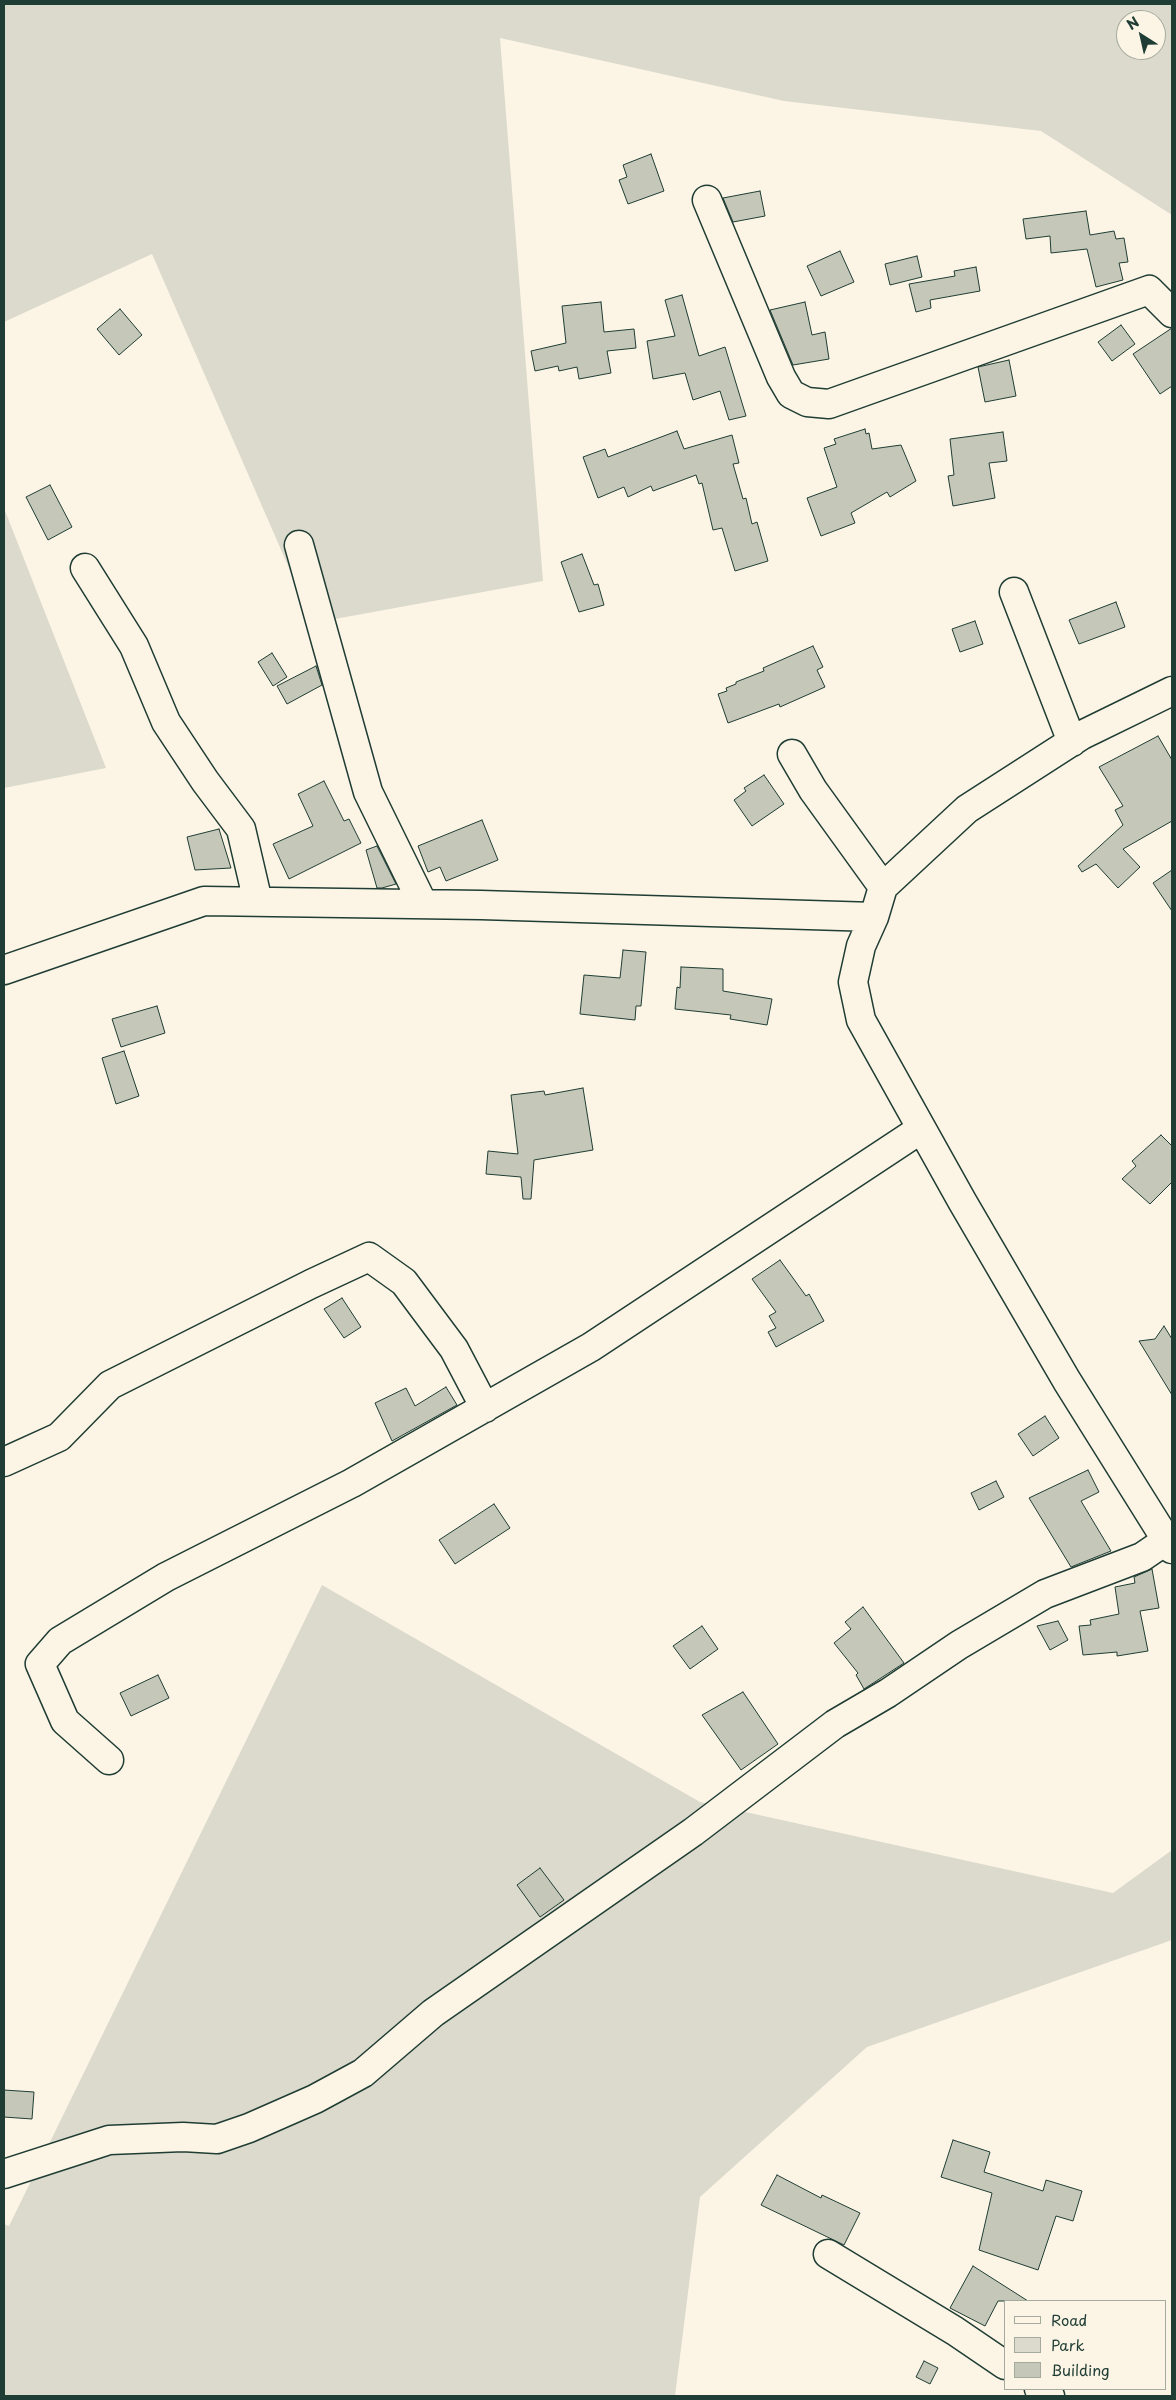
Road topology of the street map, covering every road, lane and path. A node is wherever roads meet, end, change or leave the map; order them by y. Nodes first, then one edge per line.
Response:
1 (707, 200) dead end
2 (1172, 313) edge
3 (299, 545) dead end
4 (86, 568) dead end
5 (1014, 592) dead end
6 (1172, 691) edge
7 (1072, 742) junction
8 (792, 754) dead end
9 (882, 887) junction
10 (258, 902) junction
11 (423, 904) junction
12 (874, 917) junction
13 (4, 970) edge
14 (921, 1129) junction
15 (485, 1408) junction
16 (4, 1462) edge
17 (1170, 1545) edge
18 (109, 1760) dead end
19 (4, 2174) edge
20 (828, 2254) dead end
21 (1004, 2364) edge

1 - 2 street
3 - 11 street
4 - 10 street
5 - 7 street
6 - 7 street
7 - 9 street
8 - 9 street
9 - 12 street
10 - 11 street
10 - 13 street
11 - 12 street
12 - 14 street
14 - 15 street
14 - 17 street
15 - 16 street
15 - 18 street
17 - 19 street
20 - 21 street

